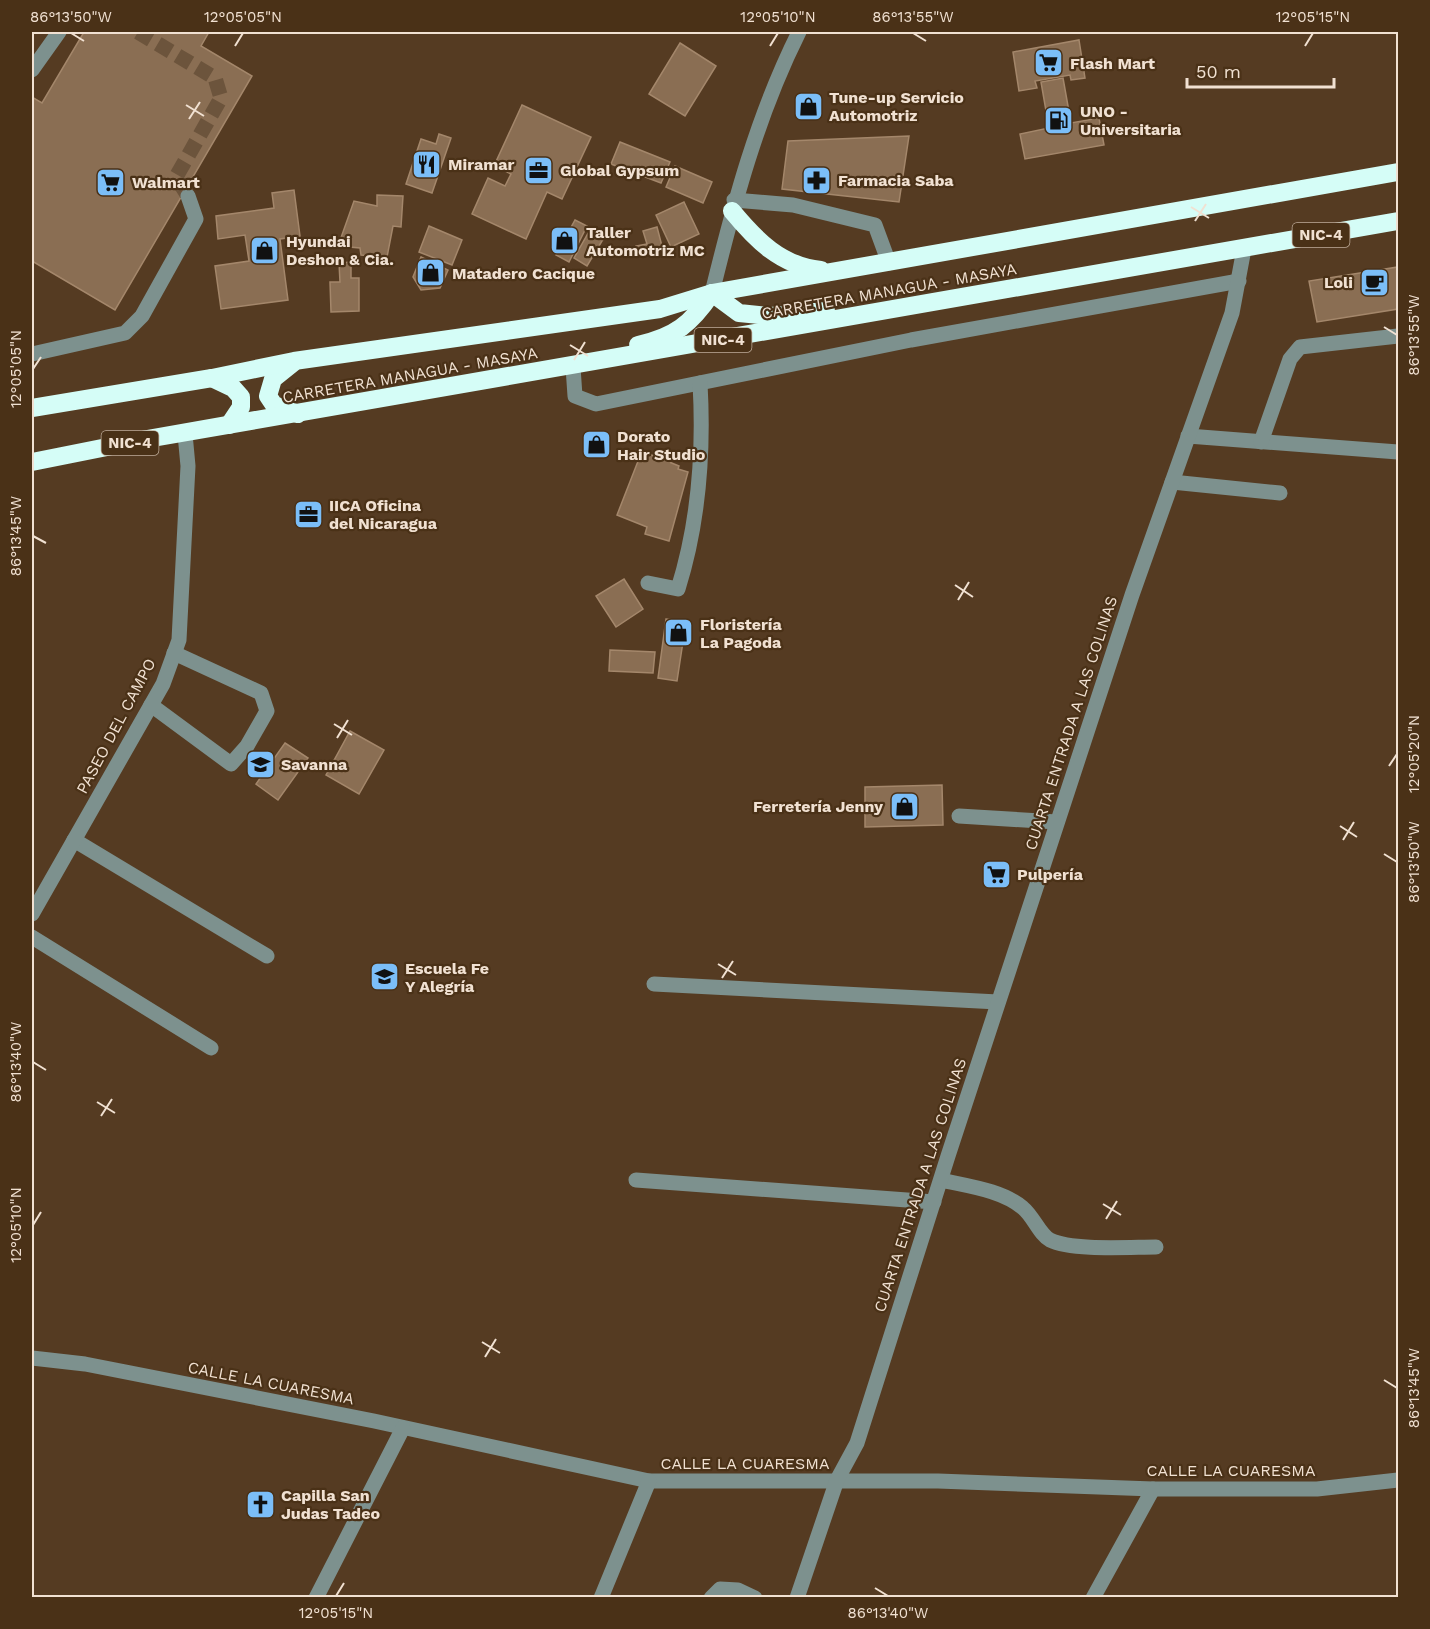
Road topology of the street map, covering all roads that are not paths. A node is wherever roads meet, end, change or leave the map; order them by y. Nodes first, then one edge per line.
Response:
1 (59, 32) edge
2 (799, 32) edge
3 (32, 70) edge
4 (1398, 172) edge
5 (188, 196) tunnel mouth
6 (733, 205) junction
7 (1398, 221) edge
8 (1244, 249) junction
9 (889, 263) junction
10 (844, 272) junction
11 (1239, 282) junction
12 (712, 293) junction
13 (885, 311) junction
14 (1398, 336) edge
15 (32, 354) edge
16 (294, 362) junction
17 (575, 367) junction
18 (212, 378) junction
19 (700, 382) junction
20 (36, 405) edge
21 (298, 415) junction
22 (229, 425) junction
23 (185, 434) junction
24 (1188, 436) junction
25 (1261, 441) junction
26 (1398, 452) edge
27 (32, 462) edge
28 (1172, 482) junction
29 (1280, 493) dead end
30 (648, 583) dead end
31 (174, 653) junction
32 (151, 705) junction
33 (959, 816) dead end
34 (1057, 822) junction
35 (74, 840) junction
36 (32, 914) edge
37 (32, 938) edge
38 (267, 956) dead end
39 (654, 984) dead end
40 (998, 1002) junction
41 (211, 1048) dead end
42 (636, 1180) dead end
43 (940, 1180) junction
44 (934, 1202) junction
45 (1156, 1247) dead end
46 (32, 1358) edge
47 (403, 1428) junction
48 (837, 1480) junction
49 (1398, 1480) edge
50 (649, 1481) junction
51 (1153, 1489) junction
52 (316, 1598) edge
53 (601, 1598) edge
54 (711, 1598) edge
55 (755, 1598) edge
56 (797, 1598) edge
57 (1093, 1598) edge

1 - 3 street
2 - 6 street
4 - 9 highway, CARRETERA MANAGUA - MASAYA
5 - 15 street
6 - 9 street
6 - 10 highway
6 - 12 street
7 - 8 highway, CARRETERA MANAGUA - MASAYA / NIC-4
8 - 11 street, CUARTA ENTRADA A LAS COLINAS
8 - 13 highway, CARRETERA MANAGUA - MASAYA / NIC-4
9 - 10 highway, CARRETERA MANAGUA - MASAYA
10 - 12 highway, CARRETERA MANAGUA - MASAYA
11 - 19 street
11 - 24 street, CUARTA ENTRADA A LAS COLINAS
12 - 13 highway
12 - 16 highway, CARRETERA MANAGUA - MASAYA
12 - 17 highway
13 - 17 highway, CARRETERA MANAGUA - MASAYA / NIC-4
14 - 25 street
16 - 18 highway, CARRETERA MANAGUA - MASAYA
16 - 21 highway
17 - 19 street
17 - 21 highway, CARRETERA MANAGUA - MASAYA / NIC-4
18 - 20 highway, CARRETERA MANAGUA - MASAYA
18 - 22 highway
19 - 30 street
21 - 22 highway, CARRETERA MANAGUA - MASAYA / NIC-4
22 - 23 highway, CARRETERA MANAGUA - MASAYA / NIC-4
23 - 27 highway, CARRETERA MANAGUA - MASAYA / NIC-4
23 - 31 street, PASEO DEL CAMPO
24 - 25 street
24 - 28 street, CUARTA ENTRADA A LAS COLINAS
25 - 26 street
28 - 29 street
28 - 34 street, CUARTA ENTRADA A LAS COLINAS
31 - 32 street, PASEO DEL CAMPO
31 - 32 street
32 - 35 street, PASEO DEL CAMPO
33 - 34 street
34 - 40 street, CUARTA ENTRADA A LAS COLINAS
35 - 36 street, PASEO DEL CAMPO
35 - 38 street
37 - 41 street
39 - 40 street
40 - 43 street, CUARTA ENTRADA A LAS COLINAS
42 - 44 street
43 - 44 street, CUARTA ENTRADA A LAS COLINAS
43 - 45 street
44 - 48 street, CUARTA ENTRADA A LAS COLINAS
46 - 47 street, CALLE LA CUARESMA
47 - 50 street, CALLE LA CUARESMA
47 - 52 street
48 - 50 street, CALLE LA CUARESMA
48 - 51 street, CALLE LA CUARESMA
48 - 56 street, CUARTA ENTRADA A LAS COLINAS
49 - 51 street, CALLE LA CUARESMA
50 - 53 street
51 - 57 street
54 - 55 street

